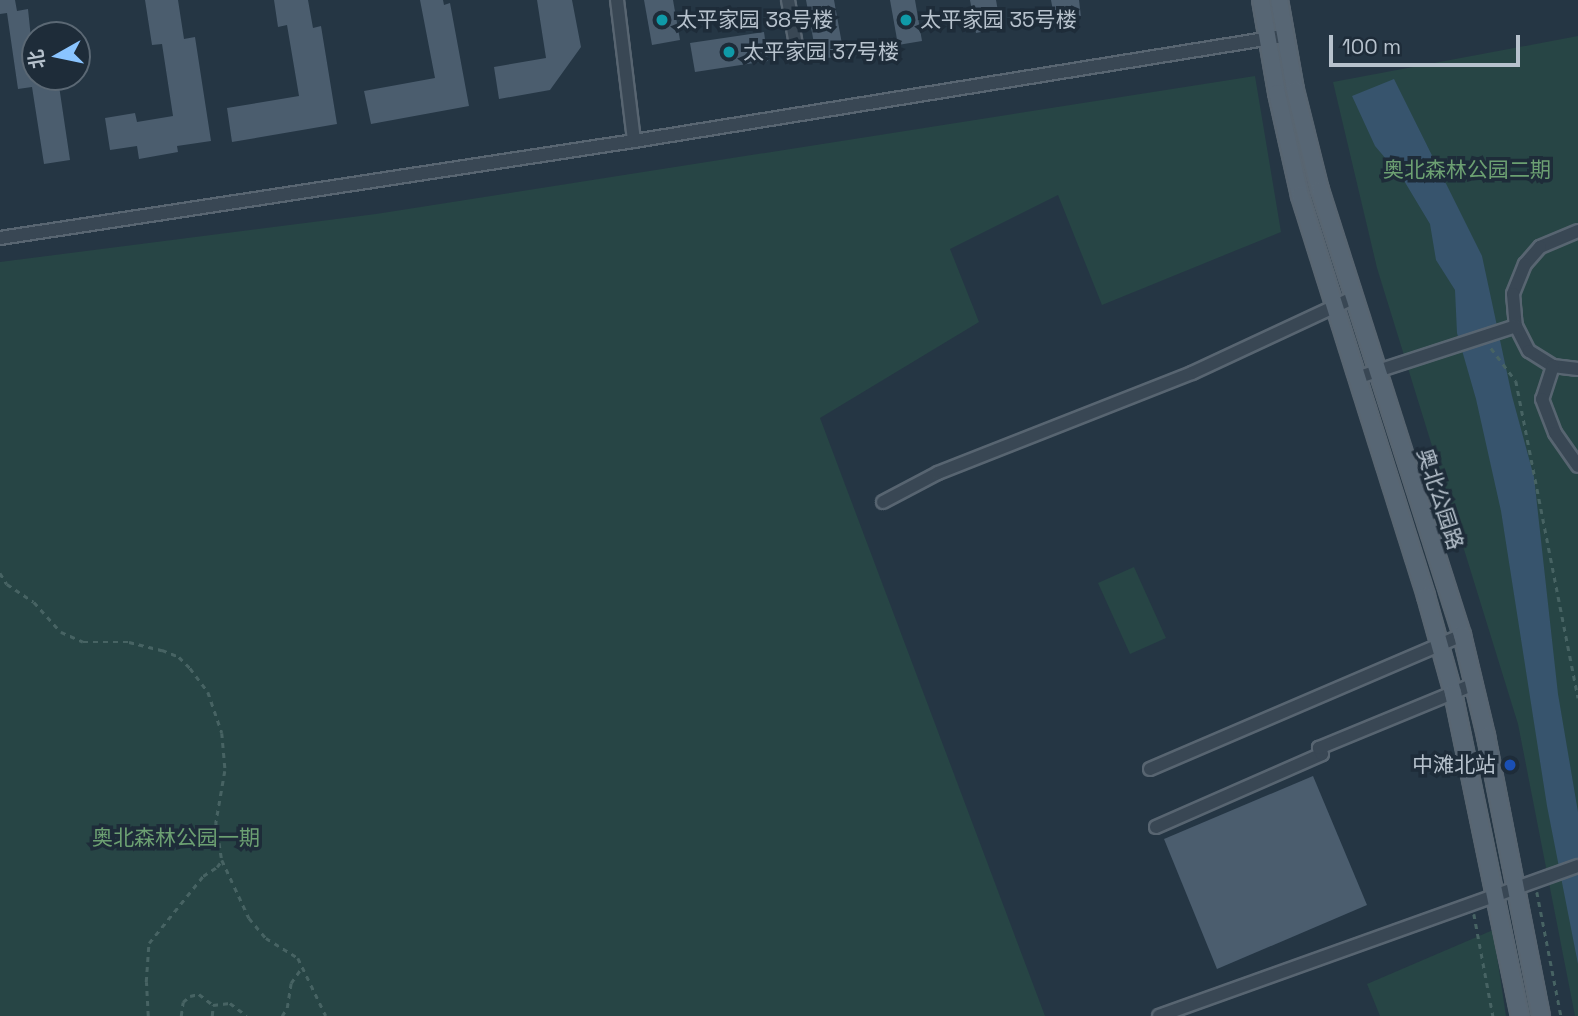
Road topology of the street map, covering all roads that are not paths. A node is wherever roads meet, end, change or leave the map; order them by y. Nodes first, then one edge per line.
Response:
1 (617, 0) edge
2 (788, 0) edge
3 (1261, 0) edge
4 (1279, 0) edge
5 (1284, 36) junction
6 (1266, 39) junction
7 (796, 45) dead end
8 (634, 141) junction
9 (1578, 231) edge
10 (0, 237) edge
11 (1353, 298) junction
12 (1333, 307) junction
13 (1516, 326) junction
14 (1553, 366) junction
15 (1578, 369) edge
16 (1377, 371) junction
17 (1356, 378) junction
18 (1578, 466) edge
19 (883, 502) dead end
20 (1462, 635) junction
21 (1440, 644) junction
22 (1474, 684) junction
23 (1453, 692) junction
24 (1150, 769) dead end
25 (1156, 827) dead end
26 (1578, 866) edge
27 (1516, 889) junction
28 (1496, 895) junction
29 (1159, 1016) edge
30 (1520, 1016) edge
31 (1541, 1016) edge

1 - 8 street
2 - 7 street
3 - 6 main road, 奥北公园路
4 - 5 main road, 奥北公园路
5 - 6 street
5 - 11 main road, 奥北公园路
6 - 8 street
6 - 12 main road, 奥北公园路
8 - 10 street
9 - 13 street
11 - 12 street
11 - 16 main road, 奥北公园路
12 - 17 main road, 奥北公园路
12 - 19 street
13 - 14 street
13 - 16 street
14 - 15 street
14 - 18 street
16 - 17 street
16 - 20 main road, 奥北公园路
17 - 21 main road, 奥北公园路
20 - 21 street
20 - 22 main road, 奥北公园路
21 - 23 main road, 奥北公园路
21 - 24 street
22 - 23 street
22 - 27 main road, 奥北公园路
23 - 25 street
23 - 28 main road, 奥北公园路
26 - 27 street
27 - 28 street
27 - 31 main road, 奥北公园路
28 - 29 street
28 - 30 main road, 奥北公园路

